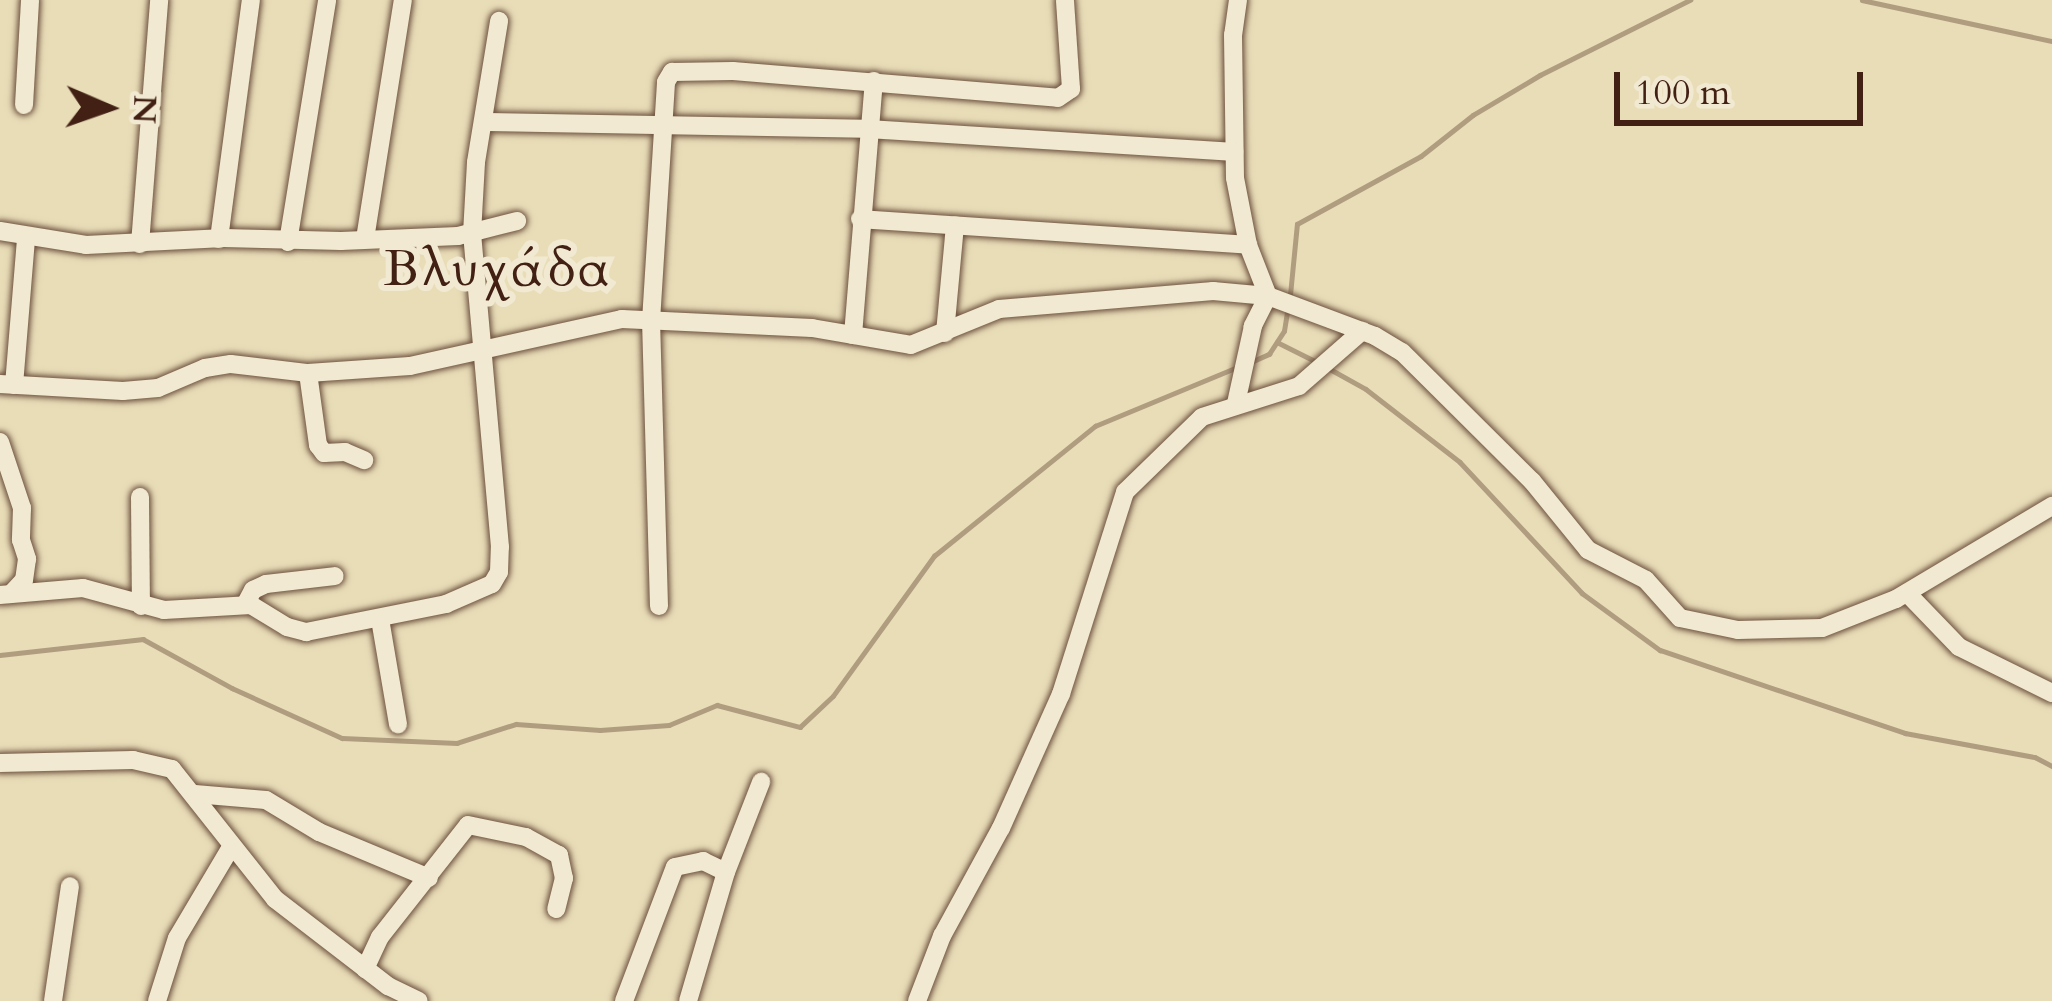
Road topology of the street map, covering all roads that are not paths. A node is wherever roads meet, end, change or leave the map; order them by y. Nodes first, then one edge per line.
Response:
1 (29, 0) edge
2 (159, 0) edge
3 (250, 0) edge
4 (327, 0) edge
5 (403, 0) edge
6 (1065, 0) edge
7 (1238, 0) edge
8 (499, 21) dead end
9 (874, 81) junction
10 (24, 106) dead end
11 (483, 122) junction
12 (663, 126) junction
13 (869, 129) junction
14 (1234, 152) junction
15 (860, 219) junction
16 (517, 220) dead end
17 (955, 225) junction
18 (0, 231) edge
19 (472, 234) junction
20 (26, 238) junction
21 (219, 239) junction
22 (365, 239) junction
23 (288, 242) junction
24 (140, 244) junction
25 (1248, 245) junction
26 (1268, 296) junction
27 (651, 321) junction
28 (1362, 331) junction
29 (945, 333) junction
30 (853, 335) junction
31 (480, 352) junction
32 (308, 373) junction
33 (7, 385) edge
34 (1236, 403) junction
35 (0, 442) edge
36 (364, 460) dead end
37 (140, 497) dead end
38 (2052, 506) edge
39 (335, 576) dead end
40 (1907, 592) junction
41 (6, 595) edge
42 (245, 605) junction
43 (141, 606) junction
44 (659, 606) dead end
45 (380, 619) junction
46 (2052, 693) edge
47 (398, 724) dead end
48 (0, 763) edge
49 (761, 782) dead end
50 (195, 794) junction
51 (231, 847) junction
52 (726, 872) junction
53 (429, 878) junction
54 (70, 886) dead end
55 (556, 909) dead end
56 (365, 969) junction
57 (53, 1001) edge
58 (157, 1001) edge
59 (419, 1001) edge
60 (624, 1001) edge
61 (688, 1001) edge
62 (917, 1001) edge

1 - 10 street
2 - 24 street
3 - 21 street
4 - 23 street
5 - 22 street
6 - 9 street
7 - 14 street
8 - 11 street
9 - 12 street
9 - 13 street
11 - 12 street
11 - 19 street
12 - 13 street
12 - 27 street
13 - 14 street
13 - 15 street
14 - 25 street
15 - 17 street
15 - 30 street
16 - 19 street
17 - 25 street
17 - 29 street
18 - 20 street
19 - 22 street
19 - 31 street
20 - 24 street
20 - 33 street
21 - 23 street
21 - 24 street
22 - 23 street
25 - 26 street
26 - 28 street
26 - 29 street
26 - 34 street
27 - 30 street
27 - 31 street
27 - 44 street
28 - 34 street
28 - 40 street
29 - 30 street
31 - 32 street
31 - 45 street
32 - 33 street
32 - 36 street
34 - 62 street
35 - 41 street
37 - 43 street
38 - 40 street
39 - 42 street
40 - 46 street
41 - 43 street
42 - 43 street
42 - 45 street
45 - 47 street
48 - 50 street
49 - 52 street
50 - 51 street
50 - 53 street
51 - 56 street
51 - 58 street
52 - 60 street
52 - 61 street
53 - 55 street
53 - 56 street
54 - 57 street
56 - 59 street

